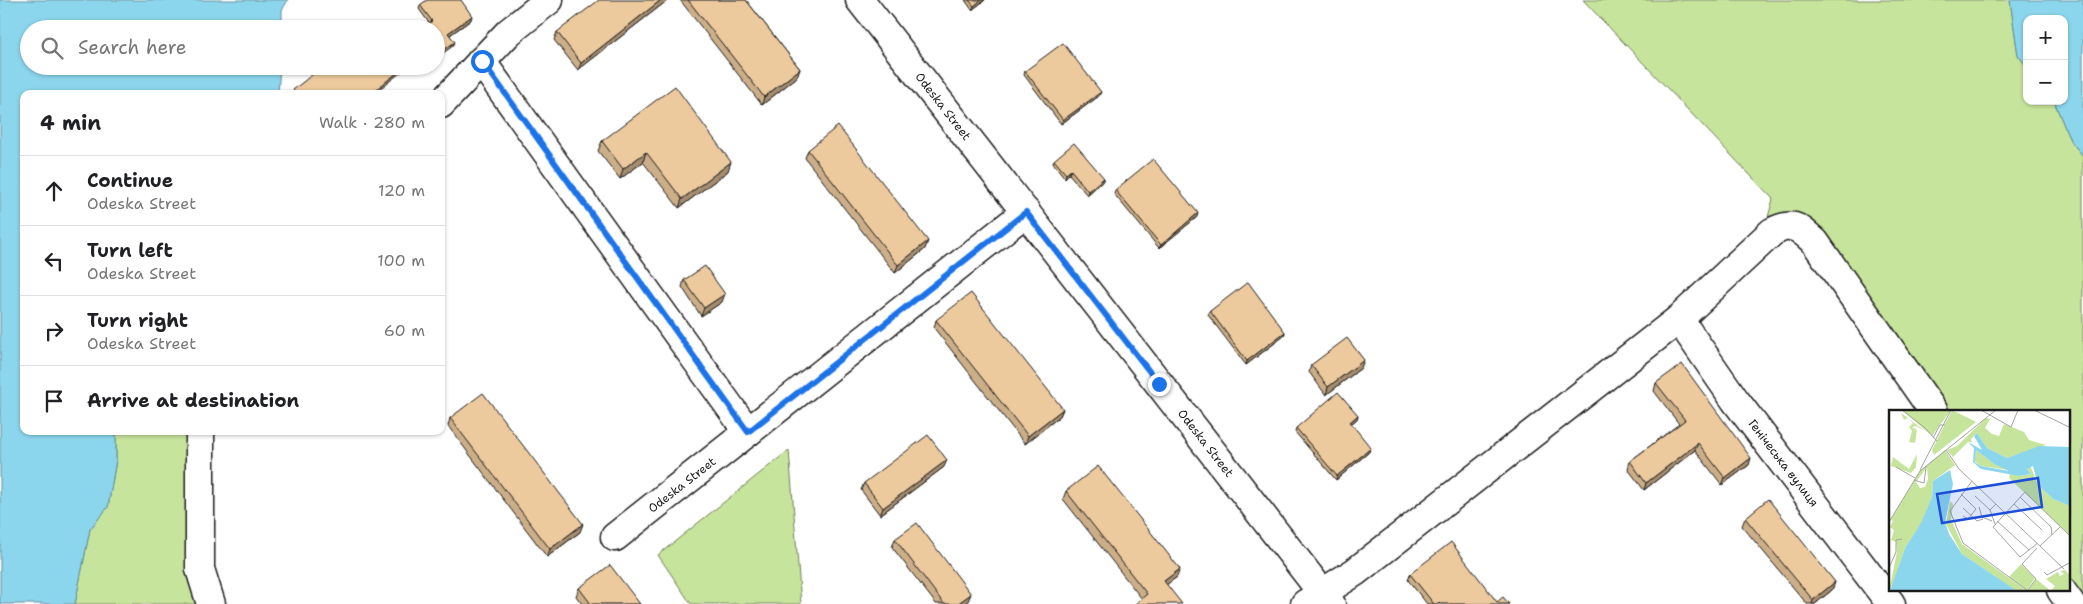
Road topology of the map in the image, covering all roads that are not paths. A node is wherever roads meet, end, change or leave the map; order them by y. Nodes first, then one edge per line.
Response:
1 (549, 0) edge
2 (860, 0) edge
3 (482, 61) junction
4 (445, 100) edge
5 (1026, 212) junction
6 (1678, 319) junction
7 (1933, 410) edge
8 (748, 432) junction
9 (200, 435) edge
10 (615, 537) dead end
11 (2062, 592) edge
12 (1319, 600) edge
13 (211, 604) edge
14 (1891, 604) edge
15 (2071, 604) edge

1 - 3 street
2 - 5 street, Odeska Street
3 - 4 street
3 - 8 street
5 - 8 street, Odeska Street
5 - 12 street, Odeska Street
6 - 7 street
6 - 12 street
6 - 14 street, Генічеська вулиця
8 - 10 street, Odeska Street
9 - 13 street
11 - 15 street

